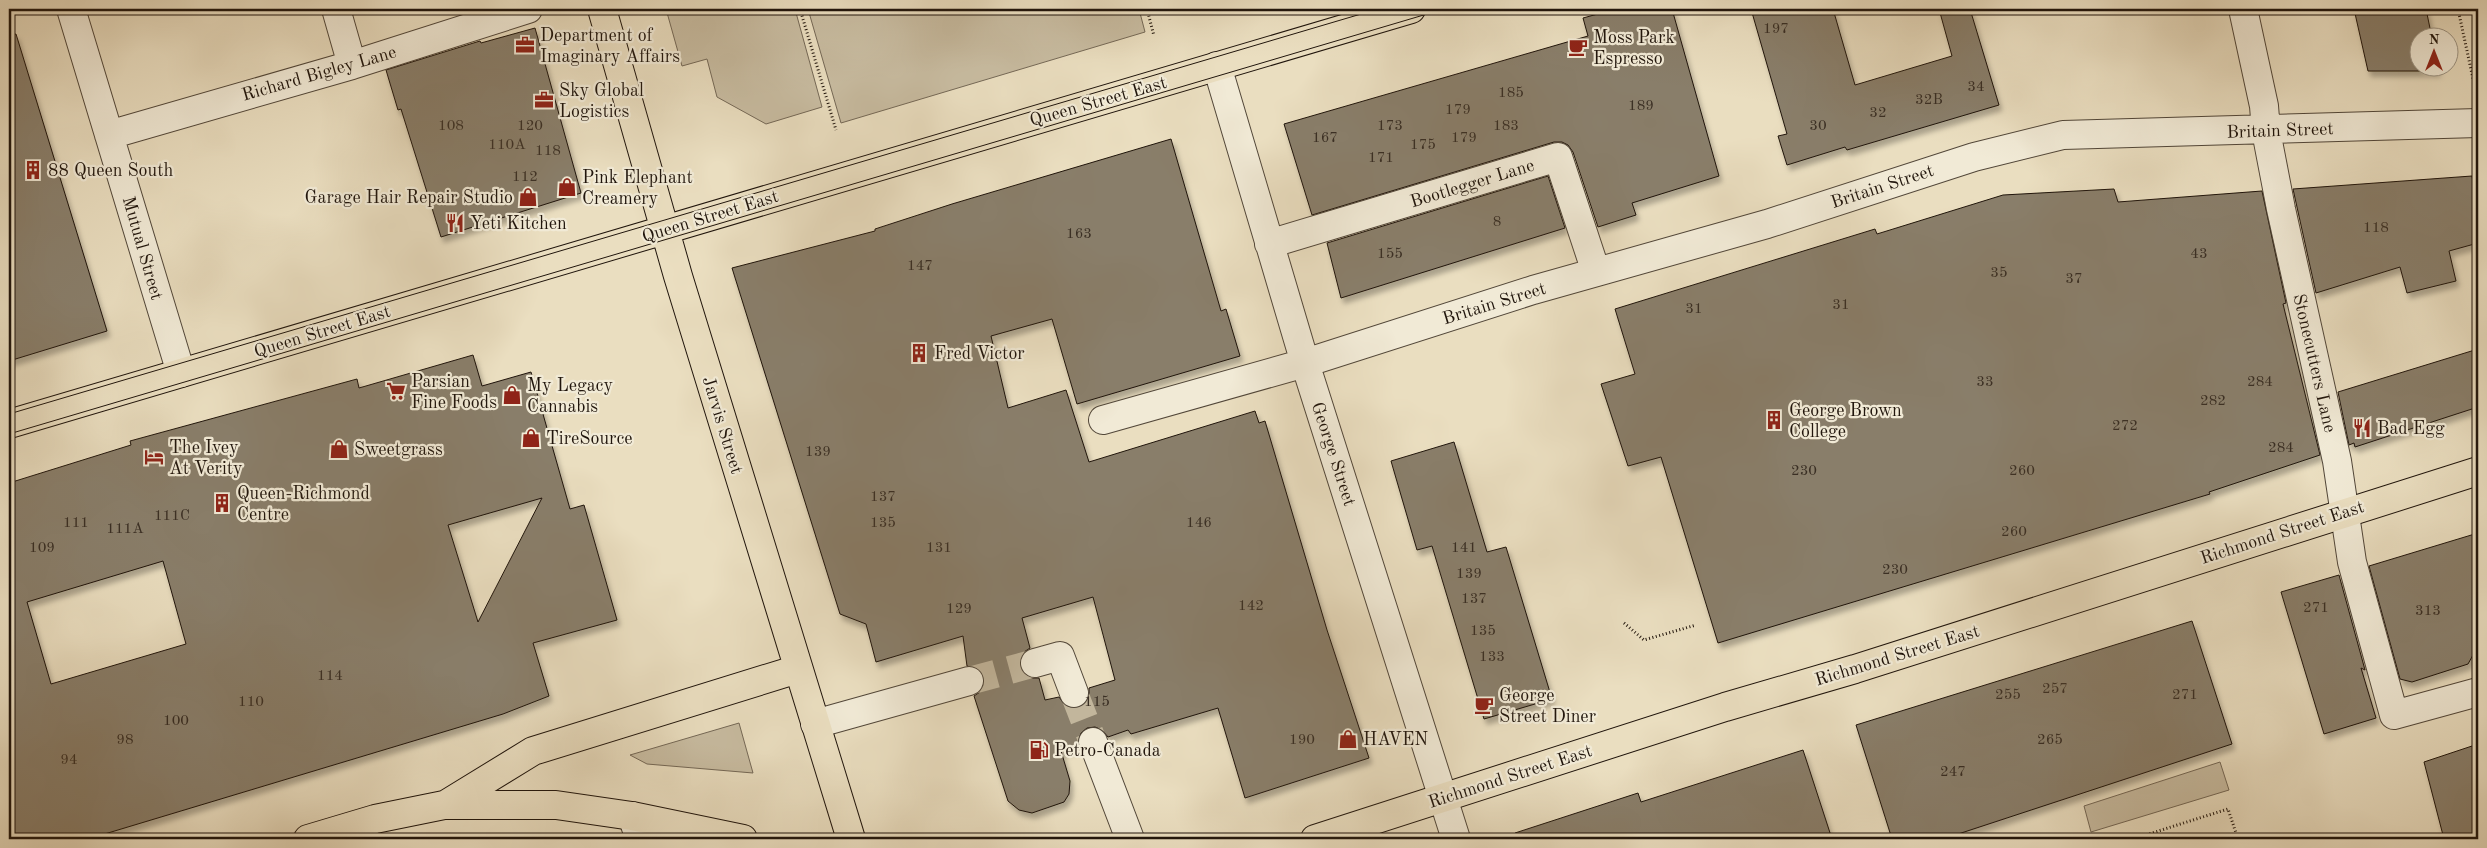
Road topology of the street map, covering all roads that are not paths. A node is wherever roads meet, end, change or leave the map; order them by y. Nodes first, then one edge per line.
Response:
1 (70, 9) edge
2 (336, 9) edge
3 (528, 9) edge
4 (602, 9) edge
5 (1411, 9) edge
6 (2243, 9) edge
7 (352, 65) junction
8 (1217, 66) junction
9 (2478, 123) edge
10 (2266, 131) junction
11 (110, 135) junction
12 (664, 230) junction
13 (1269, 244) junction
14 (1596, 272) junction
15 (1305, 363) junction
16 (181, 373) junction
17 (1103, 420) dead end
18 (9, 424) edge
19 (2478, 471) edge
20 (2345, 512) junction
21 (1035, 663) tunnel mouth
22 (798, 670) junction
23 (969, 681) tunnel mouth
24 (1074, 692) tunnel mouth
25 (2478, 692) edge
26 (815, 724) junction
27 (1093, 742) tunnel mouth
28 (1443, 798) junction
29 (444, 805) junction
30 (636, 828) edge
31 (308, 839) edge
32 (743, 839) edge
33 (852, 839) edge
34 (1130, 839) edge
35 (1315, 839) edge
36 (1456, 839) edge

1 - 11 street, Mutual Street
2 - 7 street
3 - 7 street, Richard Bigley Lane
4 - 12 main road, Jarvis Street
5 - 8 main road, Queen Street East
6 - 10 street, Stonecutters Lane
7 - 11 street, Richard Bigley Lane
8 - 12 main road, Queen Street East
8 - 13 street, George Street
9 - 10 street, Britain Street
10 - 14 street, Britain Street
10 - 20 street, Stonecutters Lane
11 - 16 street, Mutual Street
12 - 16 main road, Queen Street East
12 - 22 main road, Jarvis Street
13 - 14 street, Bootlegger Lane
13 - 15 street, George Street
14 - 15 street, Britain Street
15 - 17 street, Britain Street
15 - 28 street, George Street
16 - 18 main road, Queen Street East
19 - 20 main road, Richmond Street East
20 - 25 street, Stonecutters Lane
20 - 28 main road, Richmond Street East
21 - 24 street
22 - 26 main road, Jarvis Street
22 - 29 main road
23 - 26 street
26 - 33 main road, Jarvis Street
27 - 34 street
28 - 35 main road, Richmond Street East
28 - 36 street, George Street
29 - 30 main road
29 - 31 main road
30 - 32 main road

